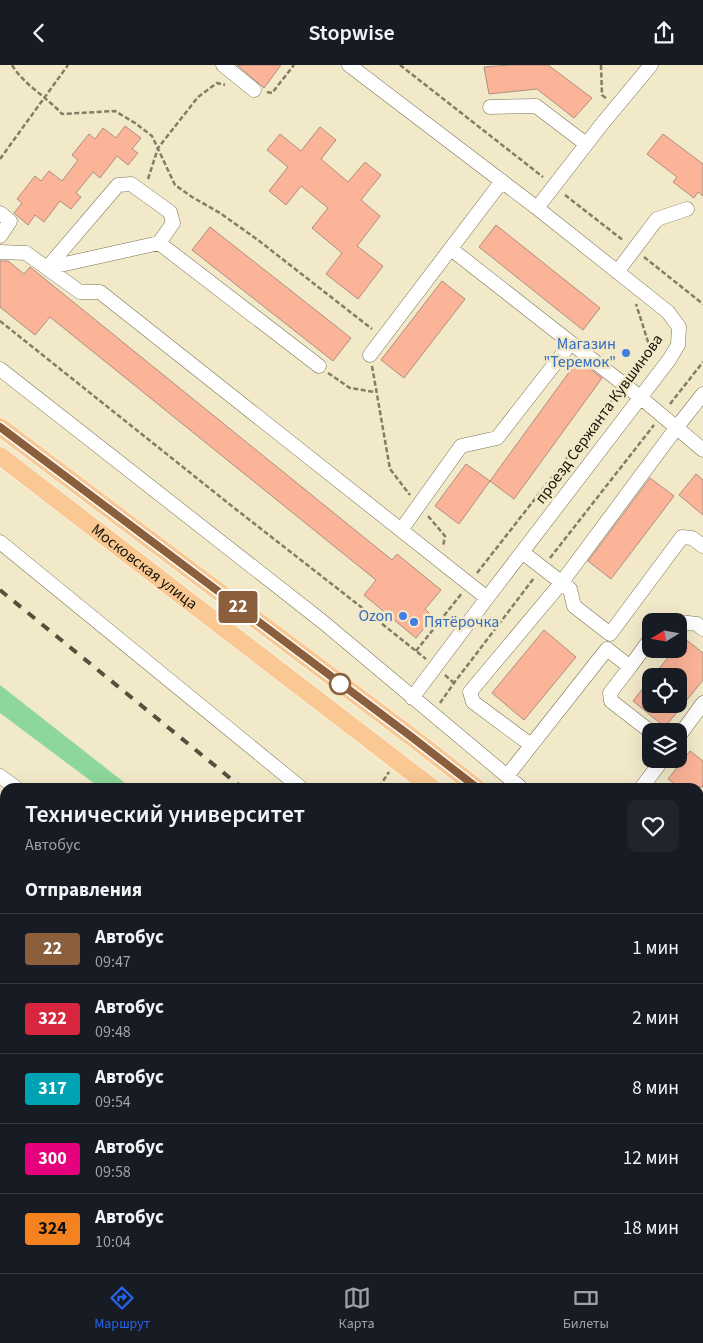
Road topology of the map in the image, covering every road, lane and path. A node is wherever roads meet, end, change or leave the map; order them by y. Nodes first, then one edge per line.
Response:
1 (12, 65) edge
2 (68, 65) edge
3 (222, 65) edge
4 (294, 65) edge
5 (350, 65) edge
6 (601, 65) edge
7 (652, 65) edge
8 (226, 85) dead end
9 (254, 90) joint
10 (44, 97) junction
11 (490, 107) dead end
12 (616, 107) junction
13 (586, 145) junction
14 (158, 148) junction
15 (0, 159) edge
16 (502, 181) junction
17 (143, 193) junction
18 (537, 207) junction
19 (687, 209) dead end
20 (0, 213) edge
21 (0, 236) edge
22 (159, 243) junction
23 (451, 249) junction
24 (0, 252) edge
25 (47, 268) junction
26 (617, 272) junction
27 (636, 302) dead end
28 (0, 321) edge
29 (383, 338) junction
30 (571, 343) junction
31 (370, 355) joint
32 (703, 362) edge
33 (319, 367) joint
34 (0, 369) edge
35 (624, 384) junction
36 (375, 392) junction
37 (703, 394) edge
38 (640, 397) junction
39 (662, 414) junction
40 (0, 427) edge
41 (677, 427) junction
42 (703, 449) edge
43 (0, 456) edge
44 (418, 506) junction
45 (402, 530) junction
46 (0, 543) edge
47 (703, 546) edge
48 (522, 552) junction
49 (443, 563) junction
50 (543, 568) junction
51 (562, 582) junction
52 (469, 584) junction
53 (487, 598) junction
54 (688, 623) edge
55 (703, 629) edge
56 (416, 651) junction
57 (642, 651) edge
58 (435, 667) junction
59 (630, 667) junction
60 (454, 683) junction
61 (412, 698) junction
62 (701, 710) edge
63 (432, 714) junction
64 (642, 726) edge
65 (687, 727) edge
66 (531, 745) junction
67 (656, 768) edge
68 (507, 776) junction
69 (295, 783) edge
70 (426, 783) edge
71 (471, 783) edge
72 (515, 783) edge
73 (645, 783) edge

1 - 10 path
2 - 10 path
3 - 9 street
4 - 9 path
5 - 16 street, проезд Сержанта Кувшинова
6 - 12 path
7 - 12 street
8 - 14 path
10 - 14 path
10 - 15 path
11 - 13 street
12 - 13 street
13 - 18 street
14 - 17 path
14 - 29 path
16 - 18 street, проезд Сержанта Кувшинова
16 - 23 street
17 - 22 street
17 - 25 street
18 - 26 street, проезд Сержанта Кувшинова
19 - 26 street
20 - 21 street
22 - 25 street
22 - 33 street
23 - 29 street
23 - 30 street
24 - 25 street
25 - 45 street
26 - 38 street, проезд Сержанта Кувшинова
27 - 35 path
28 - 56 path
29 - 31 street
30 - 35 street
30 - 44 street
31 - 36 path
32 - 39 path
33 - 36 path
34 - 61 street
35 - 38 street
35 - 52 path
36 - 44 path
37 - 41 street
38 - 39 street
38 - 48 street, проезд Сержанта Кувшинова
39 - 41 street
39 - 50 path
40 - 71 main road, Московская улица
41 - 42 street
41 - 51 street
43 - 70 main road, Московская улица
44 - 45 street
44 - 49 path
45 - 49 street
46 - 69 street
47 - 51 street
48 - 50 street
48 - 53 street, проезд Сержанта Кувшинова
49 - 52 street
50 - 51 street
50 - 60 path
51 - 66 street
52 - 53 street
52 - 56 path
53 - 58 street, проезд Сержанта Кувшинова
54 - 55 street
56 - 58 path
57 - 59 street
58 - 60 path
58 - 61 street, проезд Сержанта Кувшинова
59 - 64 street
59 - 66 street
60 - 63 path
61 - 63 street
62 - 65 street
63 - 68 street
66 - 68 street
67 - 73 street
68 - 72 street

